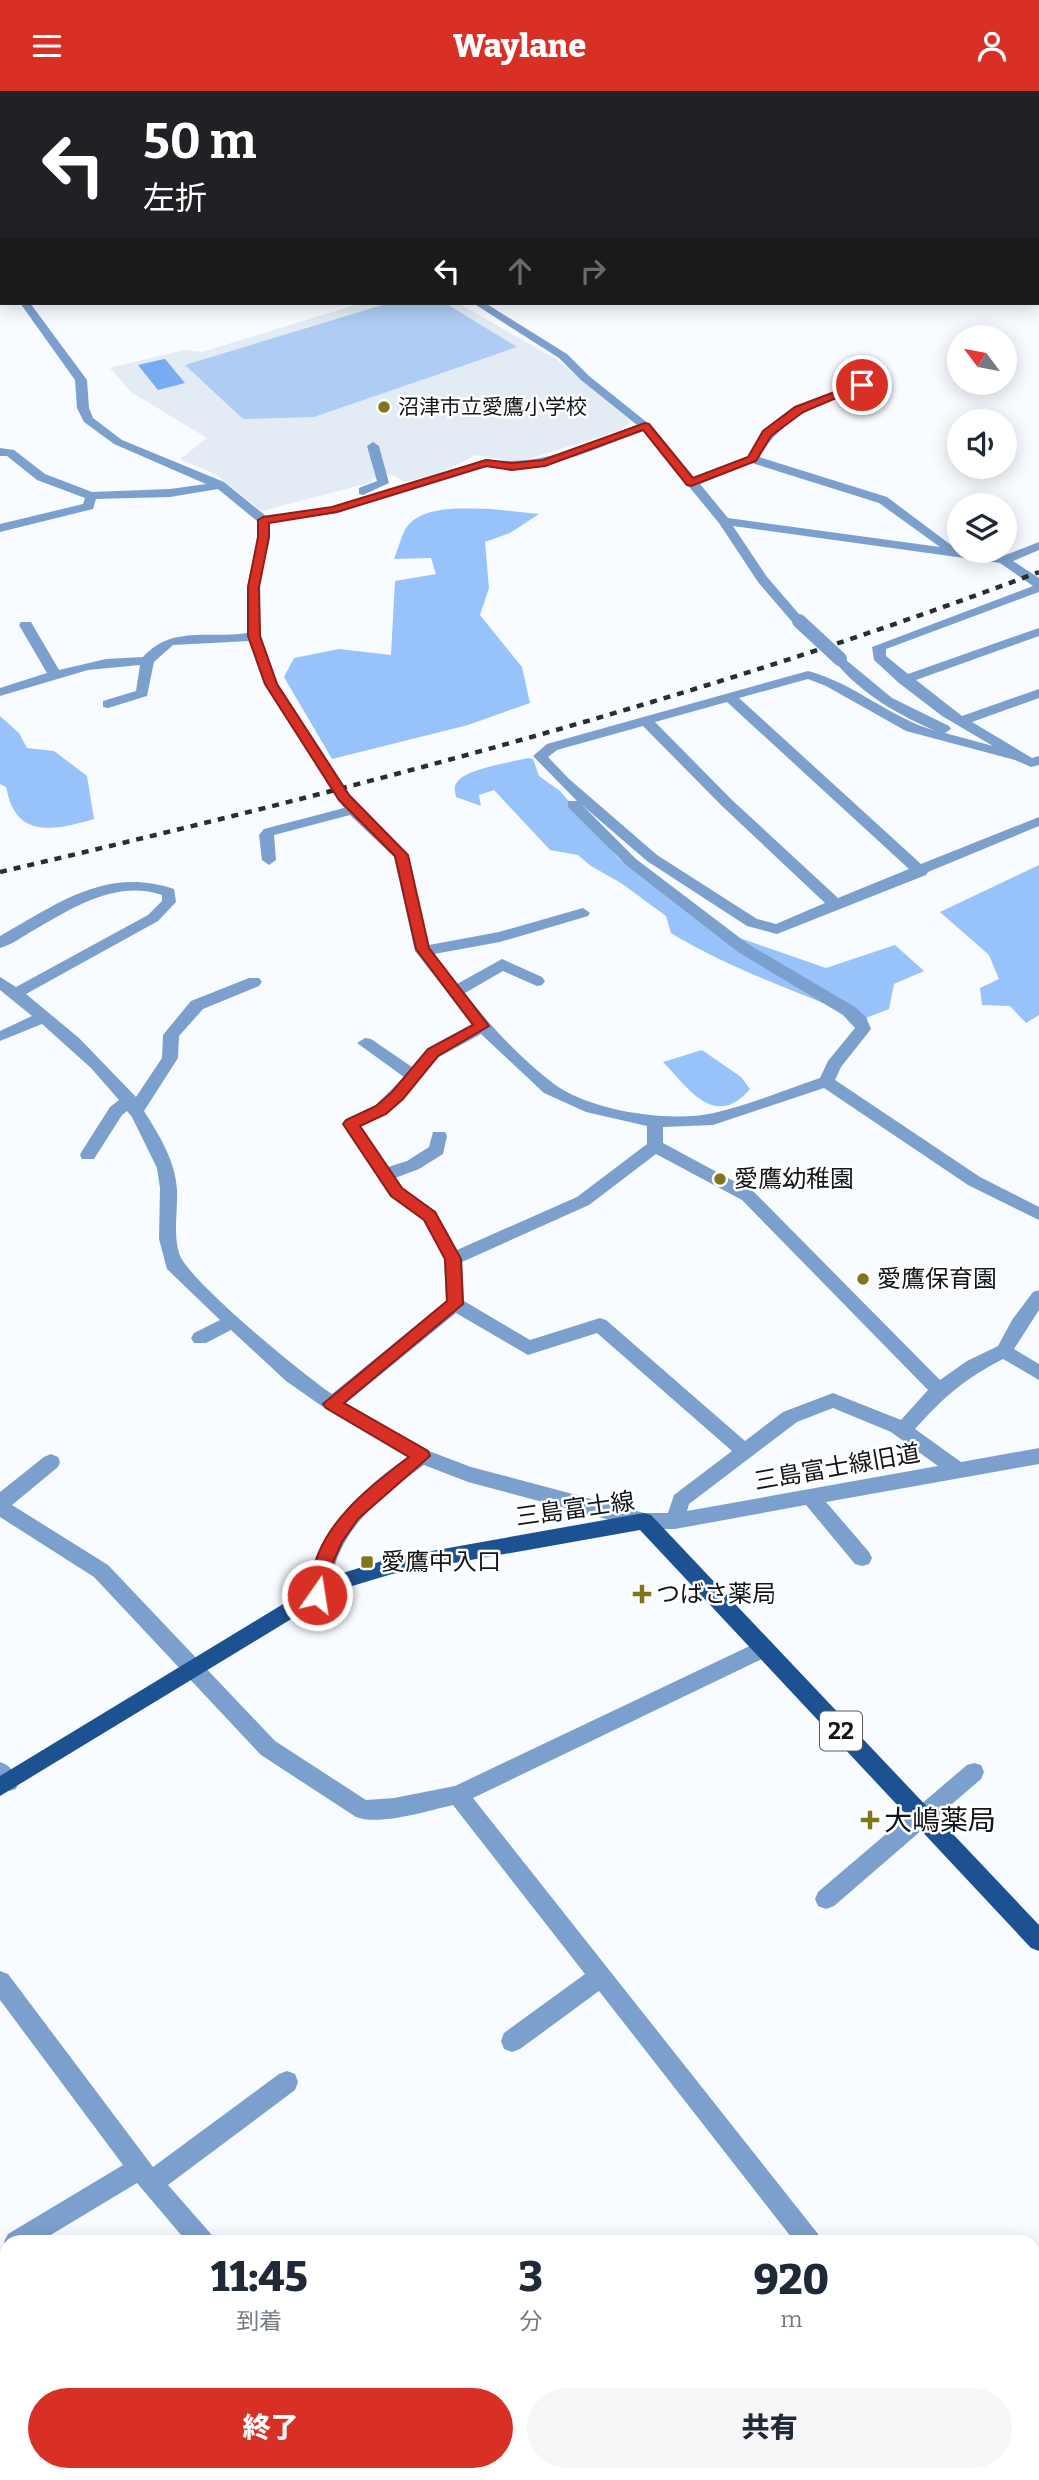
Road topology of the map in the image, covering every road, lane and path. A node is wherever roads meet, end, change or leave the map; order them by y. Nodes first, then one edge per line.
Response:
1 (26, 305) edge
2 (481, 305) edge
3 (883, 377) dead end
4 (645, 426) junction
5 (373, 446) dead end
6 (0, 451) edge
7 (752, 459) junction
8 (691, 483) junction
9 (220, 485) junction
10 (91, 496) junction
11 (279, 518) junction
12 (263, 520) junction
13 (724, 521) junction
14 (0, 528) edge
15 (947, 546) edge
16 (1039, 546) edge
17 (947, 550) edge
18 (1017, 555) edge
19 (1008, 563) edge
20 (1039, 586) edge
21 (26, 625) dead end
22 (1039, 632) edge
23 (254, 636) junction
24 (148, 661) junction
25 (54, 673) junction
26 (904, 680) junction
27 (0, 692) edge
28 (1039, 693) edge
29 (731, 698) junction
30 (108, 704) dead end
31 (646, 721) junction
32 (961, 721) junction
33 (1013, 756) junction
34 (540, 757) junction
35 (1036, 763) edge
36 (354, 810) junction
37 (1039, 821) edge
38 (269, 860) dead end
39 (921, 871) junction
40 (836, 905) junction
41 (583, 913) dead end
42 (764, 928) junction
43 (0, 943) edge
44 (743, 948) junction
45 (423, 951) junction
46 (537, 981) dead end
47 (0, 982) edge
48 (254, 982) dead end
49 (454, 993) junction
50 (15, 994) junction
51 (43, 1017) junction
52 (482, 1026) junction
53 (2, 1035) dead end
54 (365, 1043) dead end
55 (414, 1076) junction
56 (826, 1082) junction
57 (134, 1105) junction
58 (655, 1122) junction
59 (439, 1136) dead end
60 (655, 1146) junction
61 (88, 1155) dead end
62 (385, 1175) junction
63 (1039, 1214) edge
64 (453, 1259) junction
65 (1039, 1297) edge
66 (455, 1304) junction
67 (233, 1321) junction
68 (200, 1338) dead end
69 (1004, 1351) junction
70 (1039, 1373) edge
71 (939, 1390) junction
72 (331, 1404) junction
73 (903, 1430) junction
74 (745, 1452) junction
75 (422, 1456) junction
76 (1039, 1456) edge
77 (51, 1462) dead end
78 (957, 1470) junction
79 (810, 1497) junction
80 (0, 1505) edge
81 (644, 1521) junction
82 (675, 1521) junction
83 (862, 1558) dead end
84 (317, 1595) junction
85 (763, 1649) junction
86 (193, 1670) junction
87 (974, 1772) dead end
88 (3, 1780) edge
89 (458, 1795) junction
90 (923, 1818) junction
91 (826, 1899) dead end
92 (1039, 1941) edge
93 (602, 1975) junction
94 (0, 1982) edge
95 (512, 2041) dead end
96 (287, 2082) dead end
97 (146, 2175) junction
98 (30, 2235) edge
99 (196, 2235) edge
100 (805, 2235) edge

1 - 9 street
2 - 4 street
3 - 7 street
4 - 8 street
4 - 11 street
5 - 11 street
6 - 10 street
7 - 8 street
7 - 15 street
8 - 13 street
9 - 10 street
9 - 12 street
10 - 14 street
11 - 12 street
12 - 23 street
13 - 17 street
13 - 33 street, bridge
16 - 18 street
19 - 20 street
20 - 26 street
21 - 25 street
22 - 26 street
23 - 24 street
23 - 36 street
24 - 25 street
24 - 30 street
25 - 27 street
26 - 32 street
28 - 32 street
29 - 31 street
29 - 33 street
29 - 39 street
31 - 34 street
31 - 40 street
32 - 35 street
33 - 35 street
34 - 42 street
34 - 44 street
36 - 38 street
36 - 45 street
37 - 39 street
39 - 40 street
40 - 42 street
41 - 45 street
42 - 44 street
43 - 50 street
44 - 56 street
45 - 49 street
46 - 49 street
47 - 50 street, 三島富士線旧道
48 - 57 street
49 - 52 street
50 - 51 street, 三島富士線旧道
51 - 53 street
51 - 57 street, 三島富士線旧道
52 - 55 street
52 - 58 street
54 - 55 street
55 - 62 street
56 - 58 street
56 - 63 street
57 - 61 street
57 - 67 street, 三島富士線旧道
58 - 60 street
59 - 62 street
60 - 64 street
60 - 71 street
62 - 64 street
64 - 66 street
65 - 69 street
66 - 72 street
66 - 74 street
67 - 68 street
67 - 72 street, 三島富士線旧道
69 - 70 street
69 - 71 street
71 - 73 street
72 - 75 street, 三島富士線旧道
73 - 74 street
73 - 78 street
74 - 82 street
75 - 81 street, 三島富士線旧道
75 - 84 street
76 - 78 street, 三島富士線旧道
77 - 80 street
78 - 79 street, 三島富士線旧道
79 - 82 street, 三島富士線旧道
79 - 83 street
80 - 86 street
81 - 82 street, 三島富士線旧道
81 - 84 main road, 三島富士線
81 - 85 main road, 三島富士線 / 22
84 - 86 main road, 三島富士線
85 - 89 street
85 - 90 main road, 三島富士線 / 22
86 - 88 main road, 三島富士線
86 - 89 street
87 - 90 street
89 - 93 street
90 - 91 street
90 - 92 main road, 三島富士線 / 22
93 - 95 street
93 - 100 street
94 - 97 street
96 - 97 street
97 - 98 street
97 - 99 street

